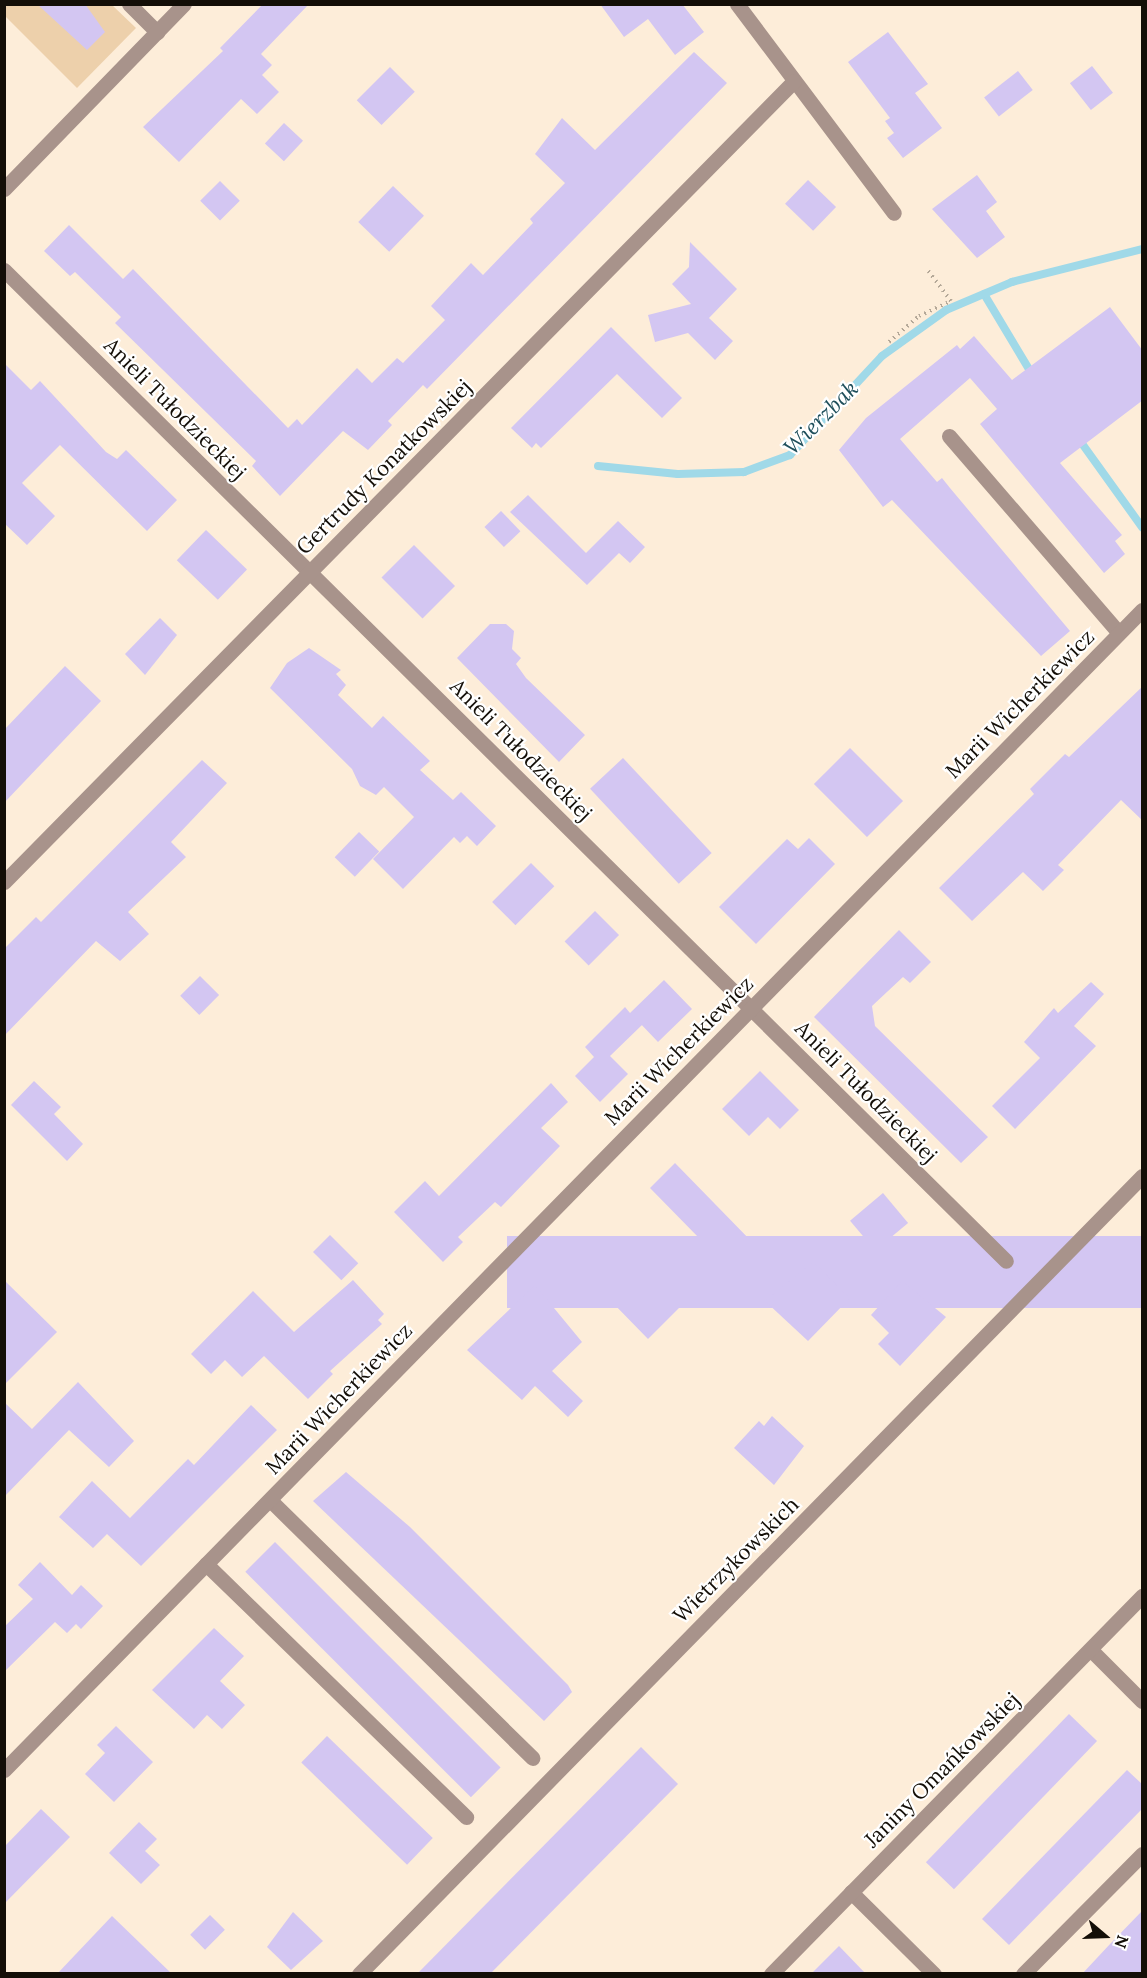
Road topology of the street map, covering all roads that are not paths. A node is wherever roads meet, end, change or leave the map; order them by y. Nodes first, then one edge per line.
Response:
1 (129, 4) edge
2 (184, 4) edge
3 (737, 4) edge
4 (157, 32) junction
5 (794, 81) junction
6 (4, 189) edge
7 (894, 213) dead end
8 (4, 270) edge
9 (949, 436) dead end
10 (310, 572) junction
11 (1143, 610) edge
12 (1119, 633) junction
13 (4, 882) edge
14 (752, 1007) junction
15 (1143, 1176) edge
16 (1006, 1261) dead end
17 (270, 1500) junction
18 (206, 1564) junction
19 (1143, 1596) edge
20 (1091, 1650) junction
21 (1143, 1701) edge
22 (533, 1758) dead end
23 (4, 1770) edge
24 (466, 1817) dead end
25 (1143, 1854) edge
26 (851, 1892) junction
27 (359, 1974) edge
28 (771, 1974) edge
29 (934, 1974) edge
30 (1023, 1974) edge

1 - 4 street
2 - 4 street
3 - 5 street
4 - 6 street
5 - 7 street
5 - 10 street, Gertrudy Konatkowskiej
8 - 10 street, Anieli Tułodzieckiej
9 - 12 street, Marii Wicherkiewicz
10 - 13 street, Gertrudy Konatkowskiej
10 - 14 street, Anieli Tułodzieckiej
11 - 12 street, Marii Wicherkiewicz
12 - 14 street, Marii Wicherkiewicz
14 - 16 street, Anieli Tułodzieckiej
14 - 17 street, Marii Wicherkiewicz
15 - 27 street, Wietrzykowskich
17 - 18 street, Marii Wicherkiewicz
17 - 22 street, Marii Wicherkiewicz
18 - 23 street, Marii Wicherkiewicz
18 - 24 street
19 - 20 street, Janiny Omańkowskiej
20 - 21 street
20 - 26 street, Janiny Omańkowskiej
25 - 30 street
26 - 28 street, Janiny Omańkowskiej
26 - 29 street

